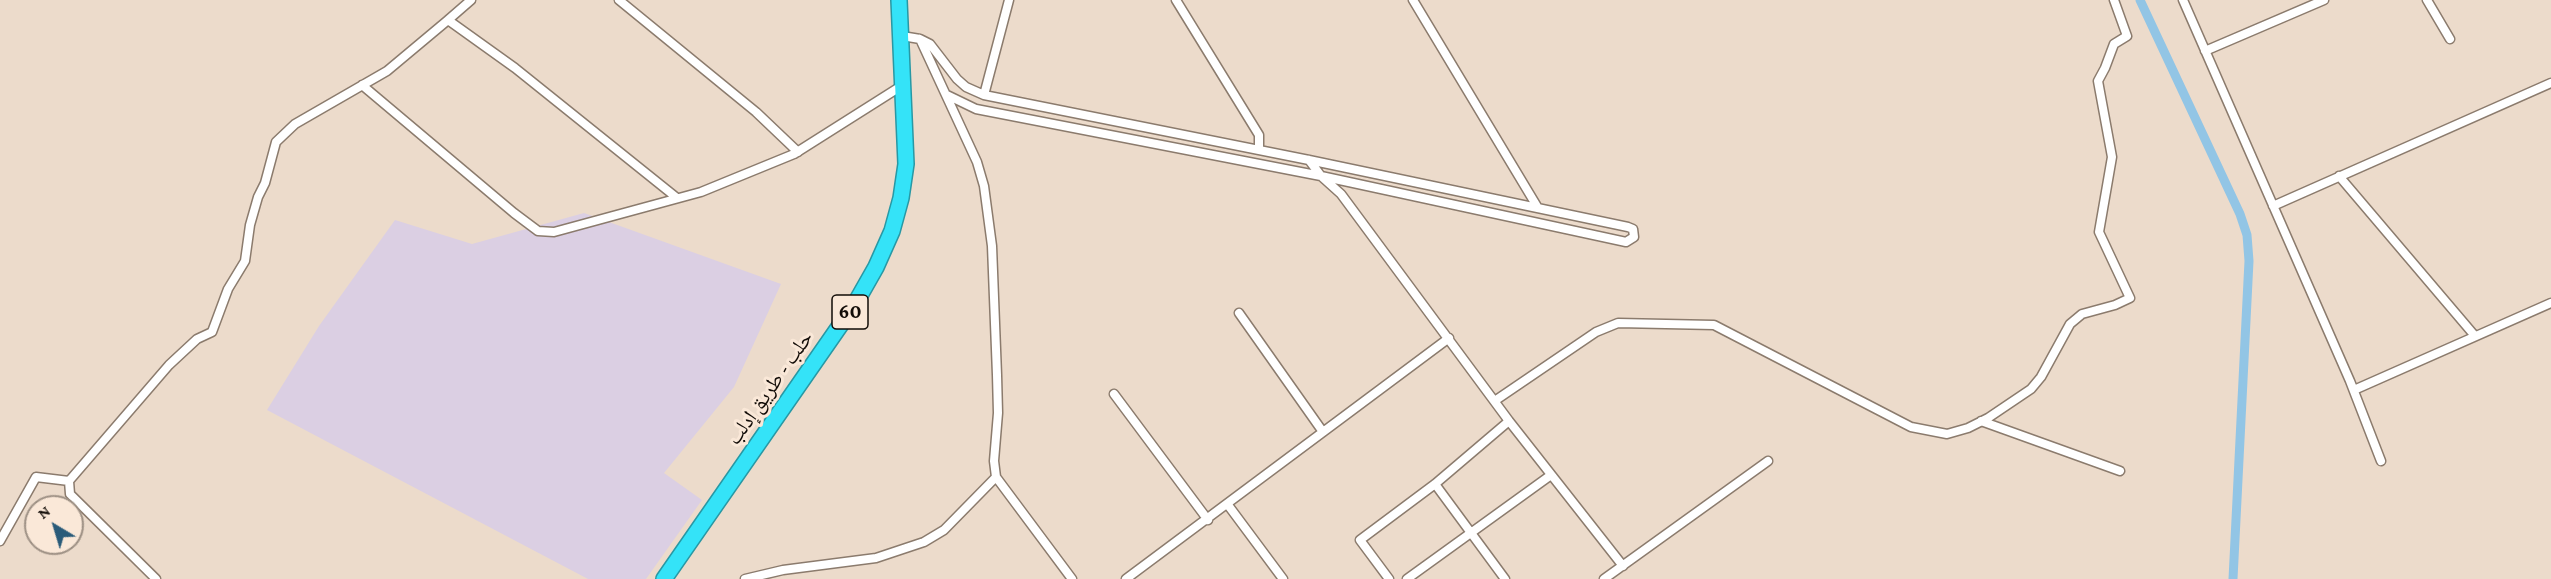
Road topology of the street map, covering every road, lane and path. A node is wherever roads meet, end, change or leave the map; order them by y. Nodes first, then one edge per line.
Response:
1 (471, 0) edge
2 (619, 0) edge
3 (900, 0) edge
4 (1009, 0) edge
5 (1176, 0) edge
6 (1413, 0) edge
7 (2114, 0) edge
8 (2183, 0) edge
9 (2324, 0) edge
10 (2427, 0) edge
11 (2308, 3) edge
12 (448, 20) junction
13 (902, 36) junction
14 (920, 39) junction
15 (2450, 39) dead end
16 (2205, 51) junction
17 (2551, 82) edge
18 (905, 84) junction
19 (362, 85) junction
20 (946, 95) junction
21 (984, 95) junction
22 (1259, 150) junction
23 (798, 152) junction
24 (1309, 160) junction
25 (1321, 176) junction
26 (2339, 176) junction
27 (677, 198) junction
28 (2273, 206) junction
29 (1538, 208) junction
30 (2551, 303) edge
31 (1239, 313) dead end
32 (2475, 336) junction
33 (1449, 338) junction
34 (2354, 390) junction
35 (1114, 394) dead end
36 (1496, 400) junction
37 (1509, 421) junction
38 (1981, 422) junction
39 (1323, 432) junction
40 (1768, 461) dead end
41 (2381, 461) dead end
42 (2120, 471) dead end
43 (1551, 475) junction
44 (996, 477) junction
45 (69, 481) junction
46 (1435, 484) junction
47 (1228, 505) junction
48 (1208, 520) junction
49 (1472, 533) junction
50 (0, 542) edge
51 (1623, 566) junction
52 (783, 570) junction
53 (156, 579) edge
54 (664, 579) edge
55 (745, 579) edge
56 (791, 579) edge
57 (1072, 579) edge
58 (1126, 579) edge
59 (1283, 579) edge
60 (1389, 579) edge
61 (1407, 579) edge
62 (1506, 579) edge
63 (1604, 579) edge

1 - 12 street
2 - 23 street
3 - 13 highway, حلب - طريق إدلب / 60
4 - 21 street
5 - 22 street
6 - 29 street
7 - 38 street
8 - 16 street
9 - 11 street
10 - 15 street
11 - 16 street
12 - 19 street
12 - 27 street
13 - 14 street
13 - 18 highway, حلب - طريق إدلب / 60
14 - 20 street
14 - 21 street
16 - 28 street
17 - 26 street
18 - 23 street
18 - 54 highway, حلب - طريق إدلب / 60
19 - 27 street
19 - 45 street
20 - 25 street
20 - 44 street
21 - 22 street
22 - 24 street
23 - 27 street
24 - 25 street
24 - 29 street
25 - 29 street
25 - 33 street
26 - 28 street
26 - 32 street
28 - 34 street
30 - 32 street
31 - 39 street
32 - 34 street
33 - 36 street
33 - 39 street
34 - 41 street
35 - 48 street
36 - 37 street
36 - 38 street
37 - 43 street
37 - 46 street
38 - 42 street
39 - 47 street
40 - 51 street
43 - 49 street
43 - 51 street
44 - 52 street
44 - 57 street
45 - 50 street
45 - 53 street
46 - 49 street
46 - 60 street
47 - 48 street
47 - 59 street
48 - 58 street
49 - 61 street
49 - 62 street
51 - 63 street
52 - 55 street
52 - 56 street

